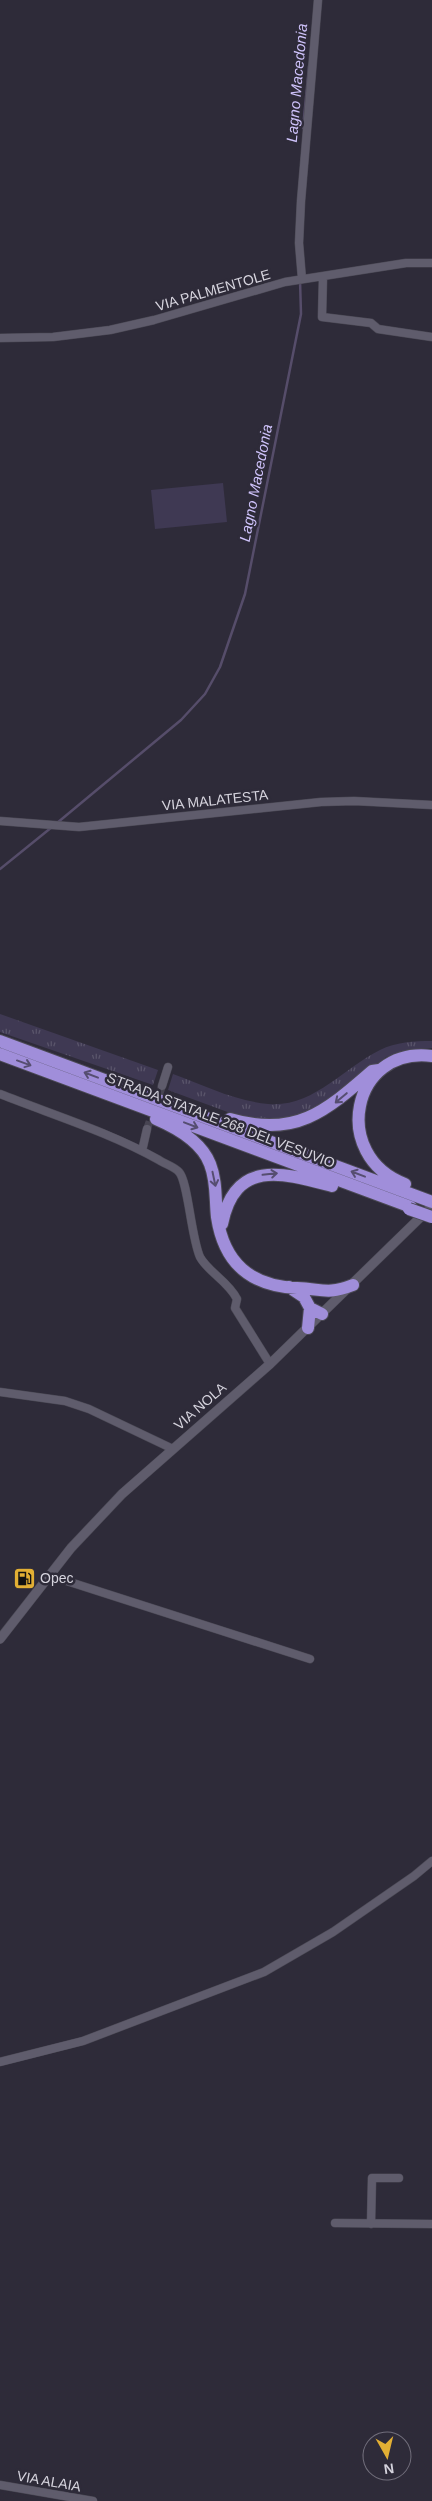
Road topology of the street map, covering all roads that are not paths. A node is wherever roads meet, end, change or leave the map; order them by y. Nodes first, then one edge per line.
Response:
1 (318, 0) edge
2 (432, 263) edge
3 (323, 277) junction
4 (302, 279) junction
5 (432, 337) edge
6 (0, 338) edge
7 (432, 805) edge
8 (0, 821) edge
9 (0, 1041) edge
10 (0, 1054) edge
11 (432, 1056) edge
12 (168, 1067) dead end
13 (379, 1070) junction
14 (47, 1071) junction
15 (162, 1086) tunnel mouth
16 (0, 1094) edge
17 (148, 1096) junction
18 (147, 1128) tunnel mouth
19 (142, 1151) junction
20 (422, 1200) edge
21 (432, 1206) edge
22 (432, 1216) edge
23 (220, 1232) junction
24 (353, 1285) junction
25 (289, 1287) junction
26 (316, 1290) junction
27 (310, 1308) junction
28 (324, 1312) junction
29 (308, 1328) junction
30 (270, 1364) junction
31 (0, 1392) edge
32 (172, 1449) junction
33 (48, 1575) junction
34 (0, 1639) edge
35 (310, 1658) dead end
36 (432, 1862) edge
37 (0, 2062) edge
38 (399, 2178) dead end
39 (335, 2223) dead end
40 (371, 2224) junction
41 (432, 2224) edge
42 (0, 2485) edge
43 (93, 2501) edge

1 - 4 street
2 - 3 street, VIA PALMENTOLE
3 - 4 street, VIA PALMENTOLE
3 - 5 street
4 - 6 street, VIA PALMENTOLE
7 - 8 street, VIA MALATESTA
17 -> 9 highway, STRADA STATALE 268 DEL VESUVIO
10 -> 14 highway, STRADA STATALE 268 DEL VESUVIO
11 - 13 highway
12 - 15 street
13 -> 17 highway
13 - 20 highway
14 -> 20 highway, STRADA STATALE 268 DEL VESUVIO
14 -> 23 highway
16 - 19 street
20 -> 17 highway, STRADA STATALE 268 DEL VESUVIO
18 - 19 street
19 - 30 street
20 - 22 highway, STRADA STATALE 268 DEL VESUVIO, bridge
23 -> 20 highway
21 - 24 street, VIA NOLA
23 - 25 highway
24 - 26 highway
24 - 28 street, VIA NOLA
25 - 26 highway
25 - 27 highway
26 - 28 highway
27 - 28 highway
27 - 29 highway
28 - 29 street, VIA NOLA
29 - 30 street, VIA NOLA
30 - 32 street, VIA NOLA
31 - 32 street
32 - 33 street, VIA NOLA
33 - 34 street, VIA NOLA
33 - 35 street
36 - 37 street
38 - 40 street
39 - 40 street
40 - 41 street
42 - 43 street, VIA ALAIA

